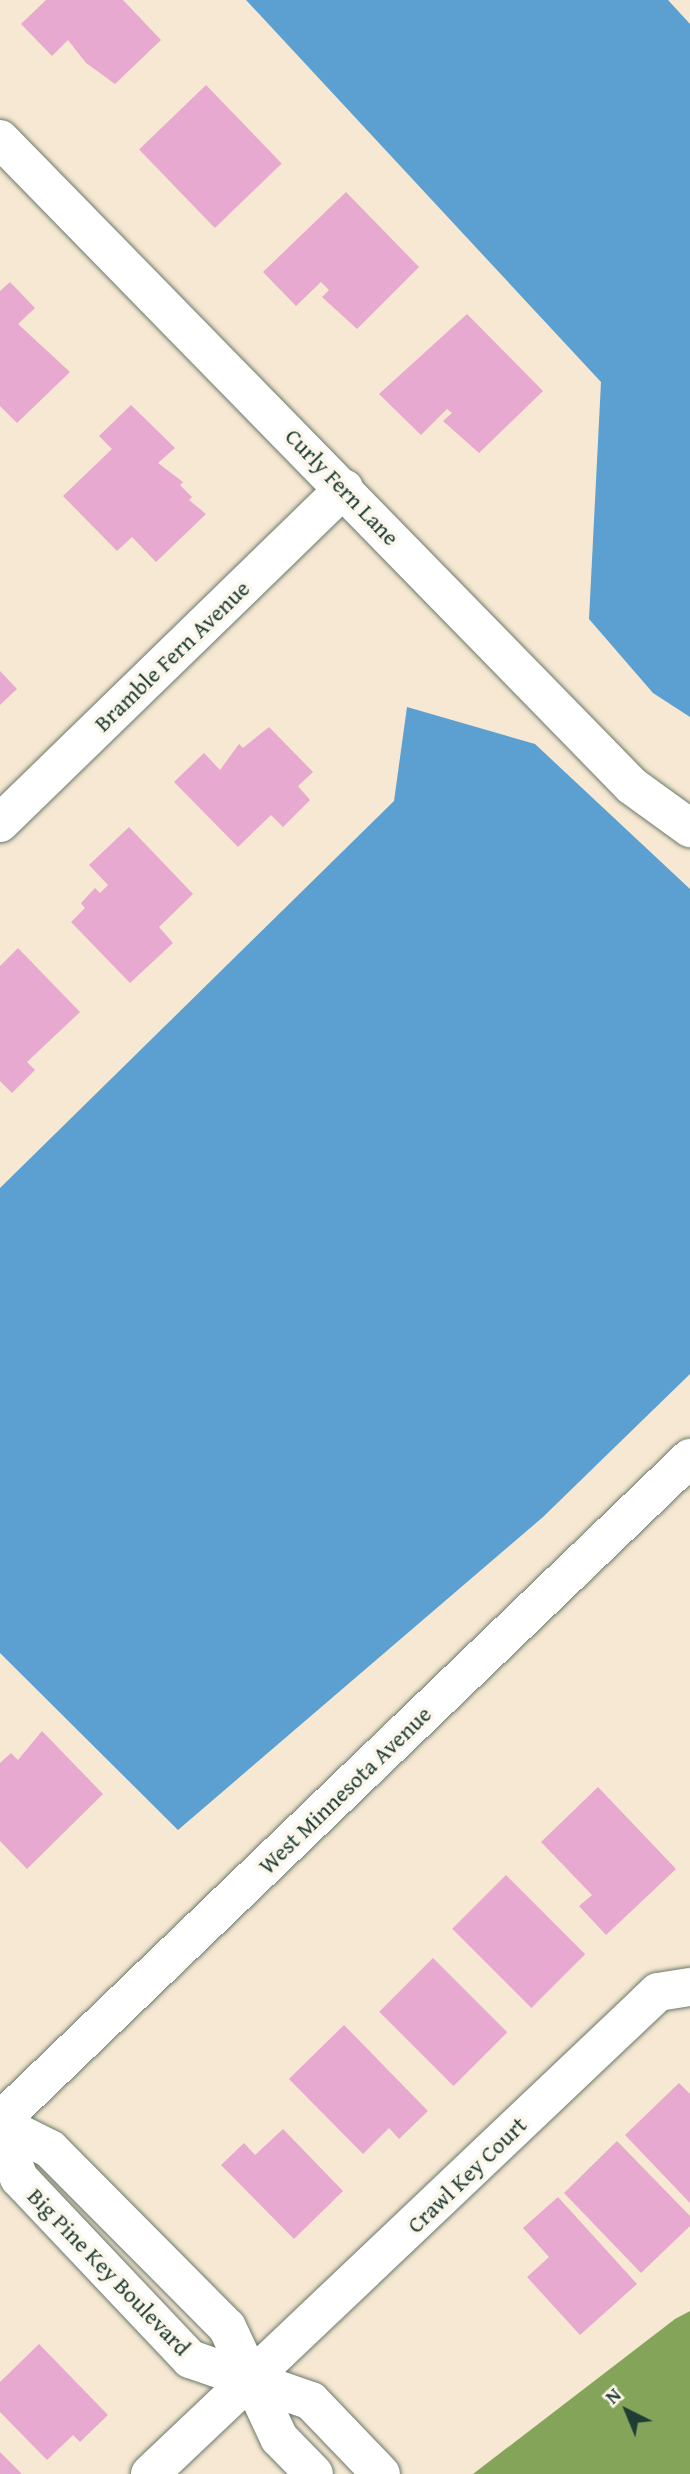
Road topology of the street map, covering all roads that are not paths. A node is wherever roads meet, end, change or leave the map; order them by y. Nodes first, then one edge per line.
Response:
1 (0, 139) edge
2 (344, 488) junction
3 (0, 823) edge
4 (690, 828) edge
5 (690, 1458) edge
6 (690, 1987) edge
7 (0, 2125) edge
8 (252, 2381) junction
9 (150, 2474) edge
10 (314, 2474) edge
11 (381, 2474) edge

1 - 2 street, Curly Fern Lane
2 - 3 street, Bramble Fern Avenue
2 - 4 street, Curly Fern Lane
5 - 7 street, West Minnesota Avenue
6 - 8 street, Crawl Key Court
7 - 8 street, Big Pine Key Boulevard
8 - 9 street, Crawl Key Court
8 - 10 street
8 - 11 street, Big Pine Key Boulevard

